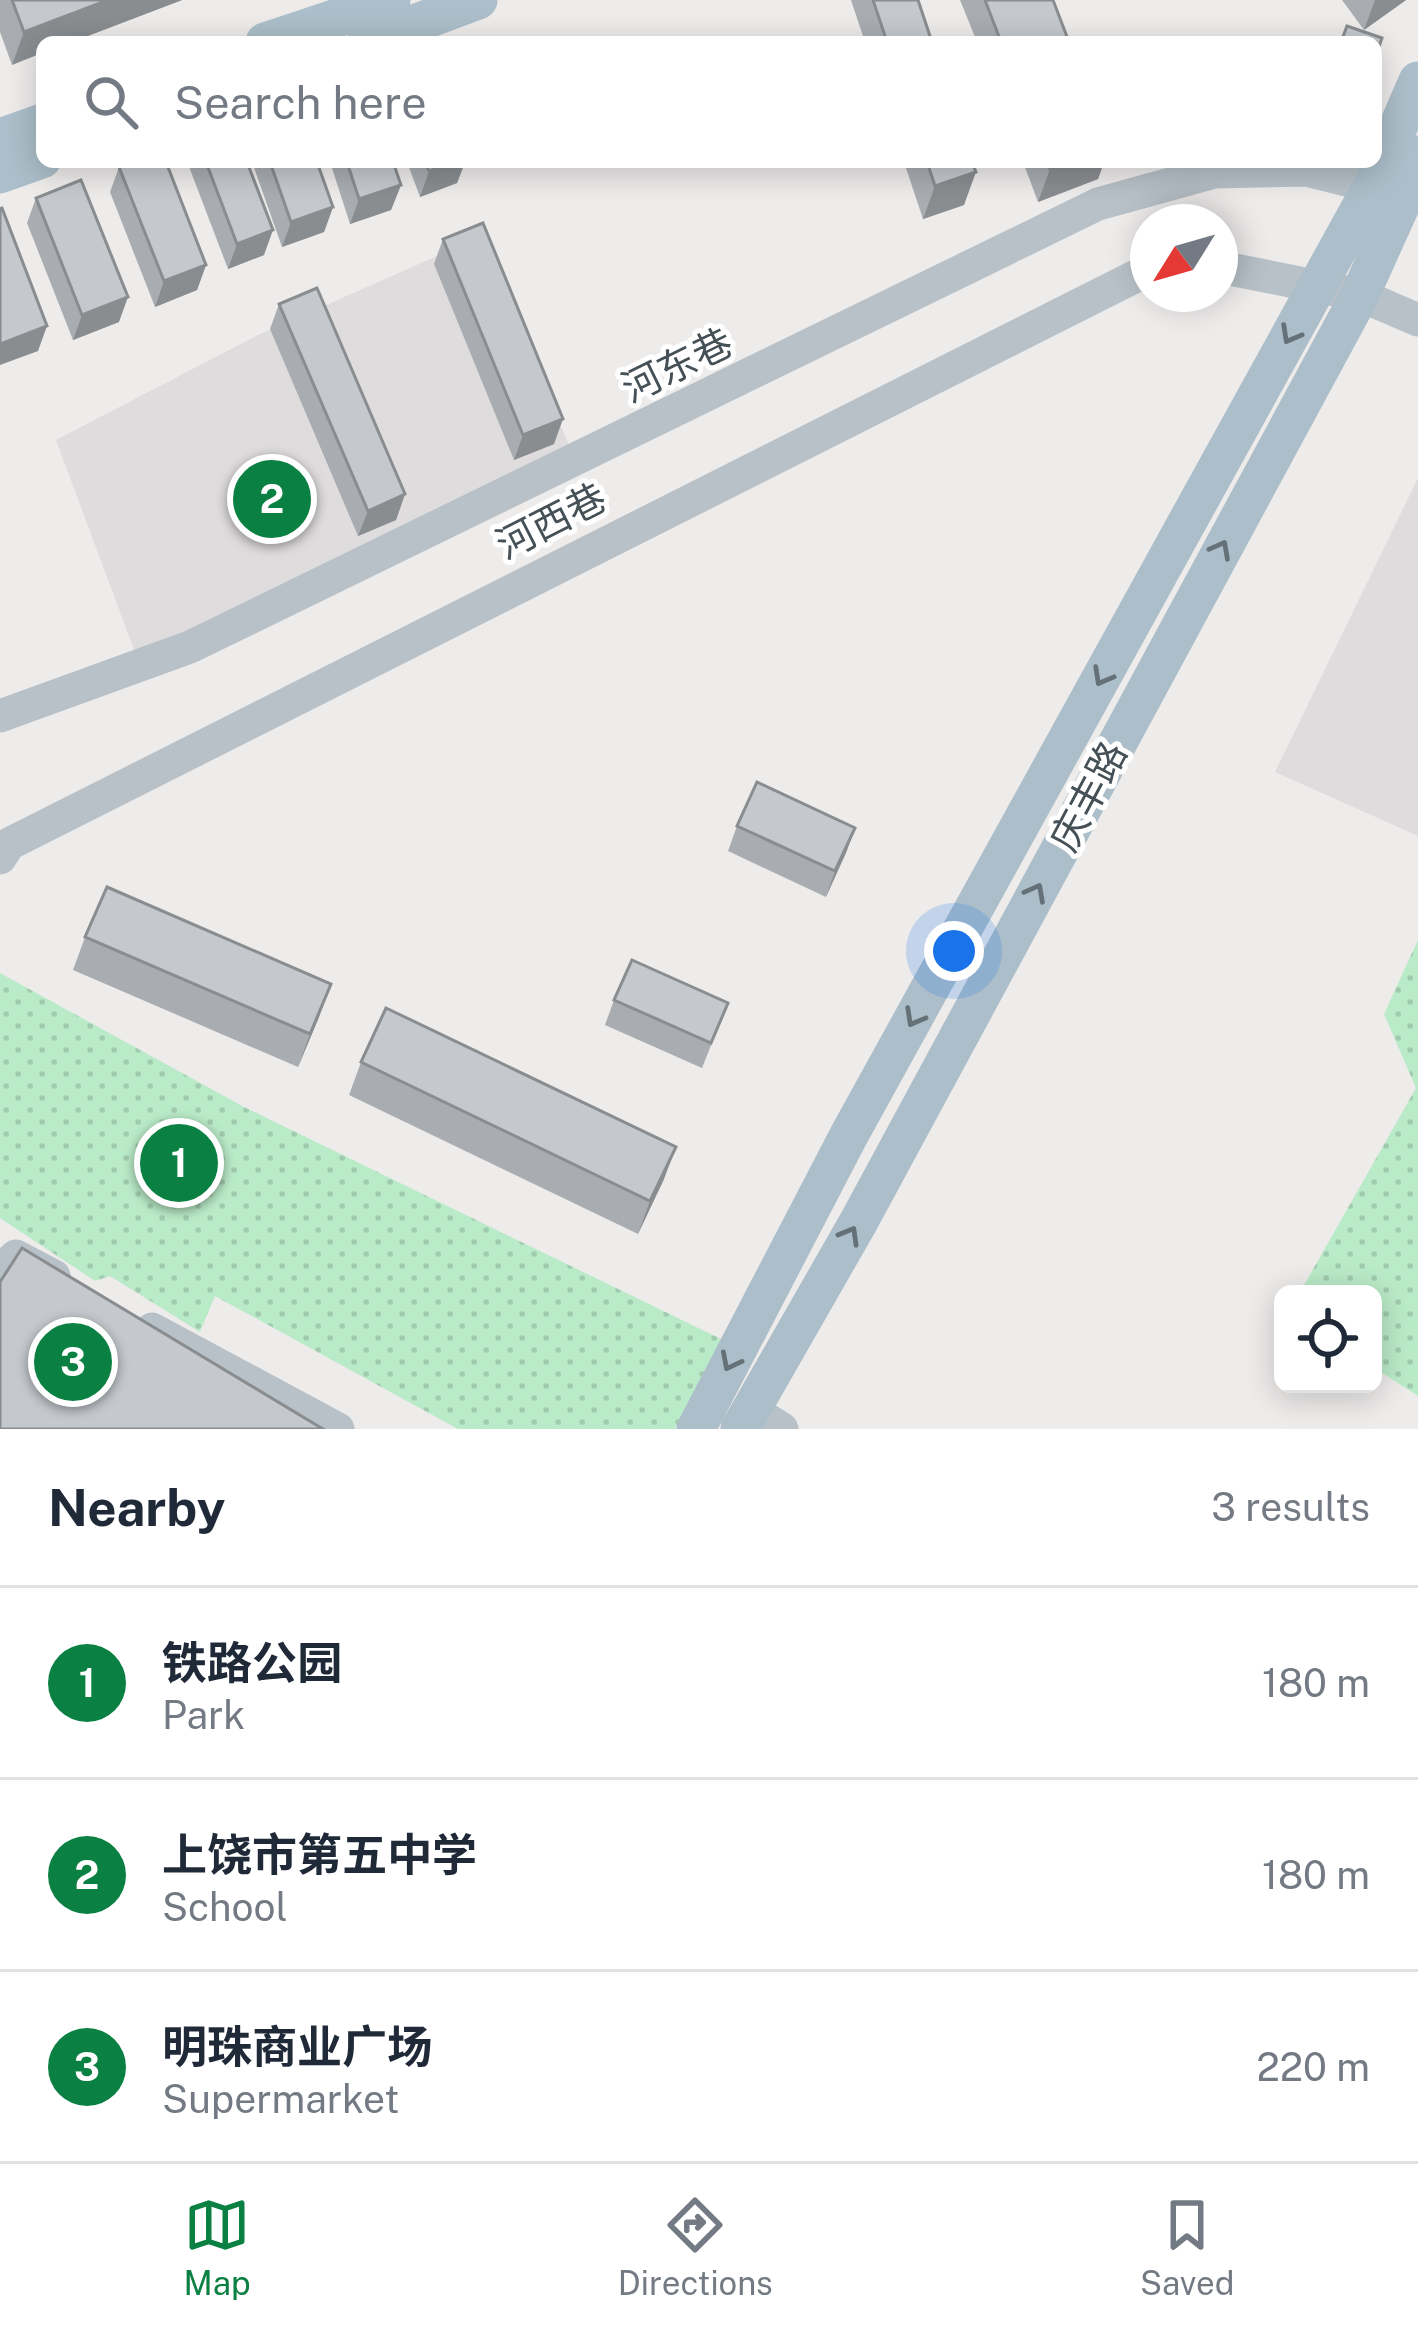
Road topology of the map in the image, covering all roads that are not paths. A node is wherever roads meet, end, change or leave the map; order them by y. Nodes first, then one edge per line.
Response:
1 (391, 0) edge
2 (478, 0) edge
3 (283, 36) edge
4 (382, 36) edge
5 (1418, 81) edge
6 (1418, 155) edge
7 (36, 161) edge
8 (0, 174) edge
9 (1389, 191) junction
10 (1238, 271) edge
11 (1130, 279) edge
12 (1317, 287) junction
13 (1360, 296) junction
14 (1418, 320) edge
15 (0, 716) edge
16 (0, 858) edge
17 (6, 1257) edge
18 (77, 1288) edge
19 (117, 1310) edge
20 (757, 1422) edge
21 (338, 1429) edge
22 (696, 1429) edge

1 - 3 main road
2 - 4 main road
5 - 9 main road
6 - 9 main road, 庆丰路
7 - 8 main road
9 - 12 main road
9 - 13 main road, 庆丰路
9 - 15 street, 河东巷
10 - 12 street
11 - 16 street, 河西巷
12 - 13 street
12 -> 22 main road
13 - 14 street
20 -> 13 main road, 庆丰路
17 - 18 street
19 - 21 street

